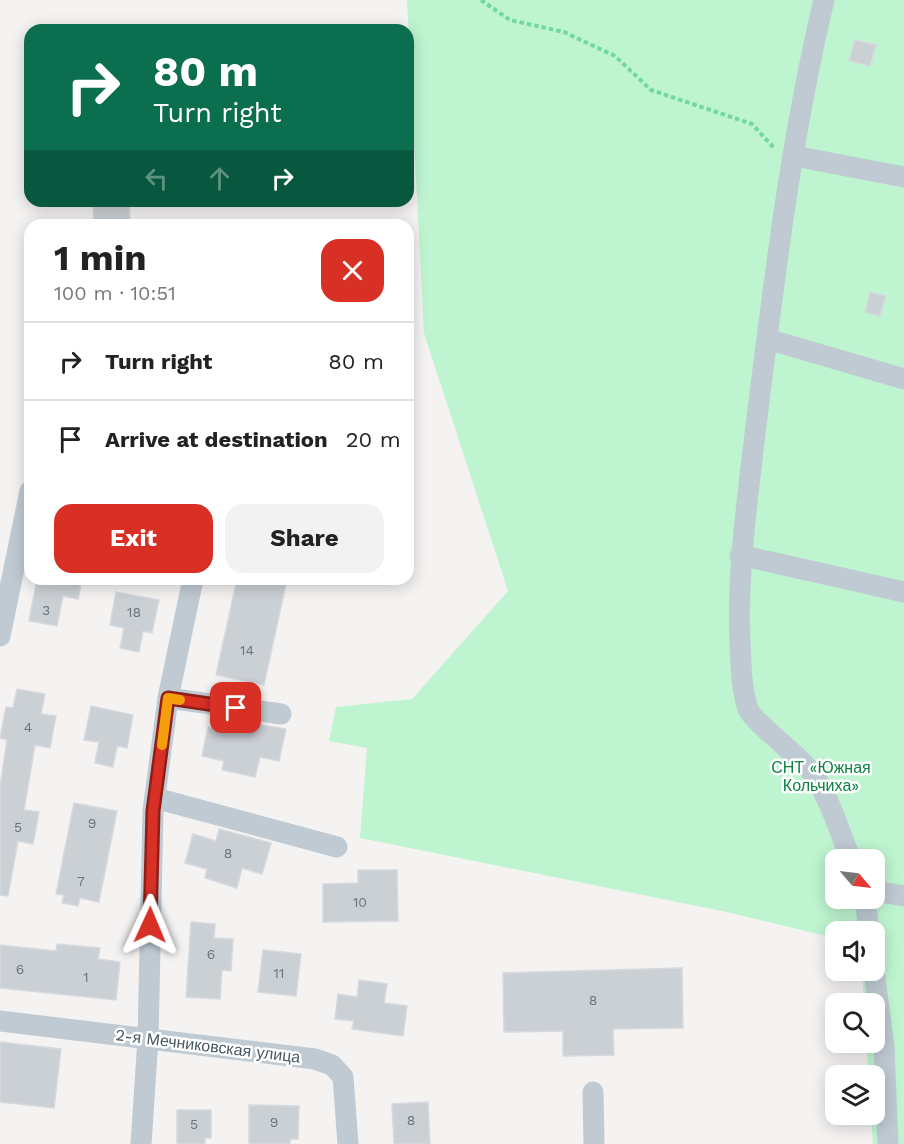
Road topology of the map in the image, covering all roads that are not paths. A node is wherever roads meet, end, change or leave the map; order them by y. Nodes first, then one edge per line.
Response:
1 (824, 0) edge
2 (793, 162) junction
3 (904, 177) edge
4 (767, 339) junction
5 (904, 379) edge
6 (24, 520) edge
7 (740, 555) junction
8 (192, 585) edge
9 (904, 592) edge
10 (0, 636) edge
11 (168, 698) junction
12 (281, 714) dead end
13 (155, 798) junction
14 (337, 847) dead end
15 (846, 849) edge
16 (885, 893) edge
17 (904, 896) edge
18 (875, 981) edge
19 (0, 1021) edge
20 (148, 1039) junction
21 (593, 1092) dead end
22 (141, 1144) edge
23 (348, 1144) edge
24 (594, 1144) edge
25 (888, 1144) edge

1 - 2 street
2 - 3 street
2 - 4 street
4 - 5 street
4 - 7 street
6 - 10 street
7 - 9 street
7 - 15 street
8 - 11 street
11 - 12 street
11 - 13 street
13 - 14 street
13 - 20 street
16 - 17 street
18 - 25 street
19 - 20 street, 2-я Мечниковская улица
20 - 22 street
20 - 23 street, 2-я Мечниковская улица
21 - 24 street

